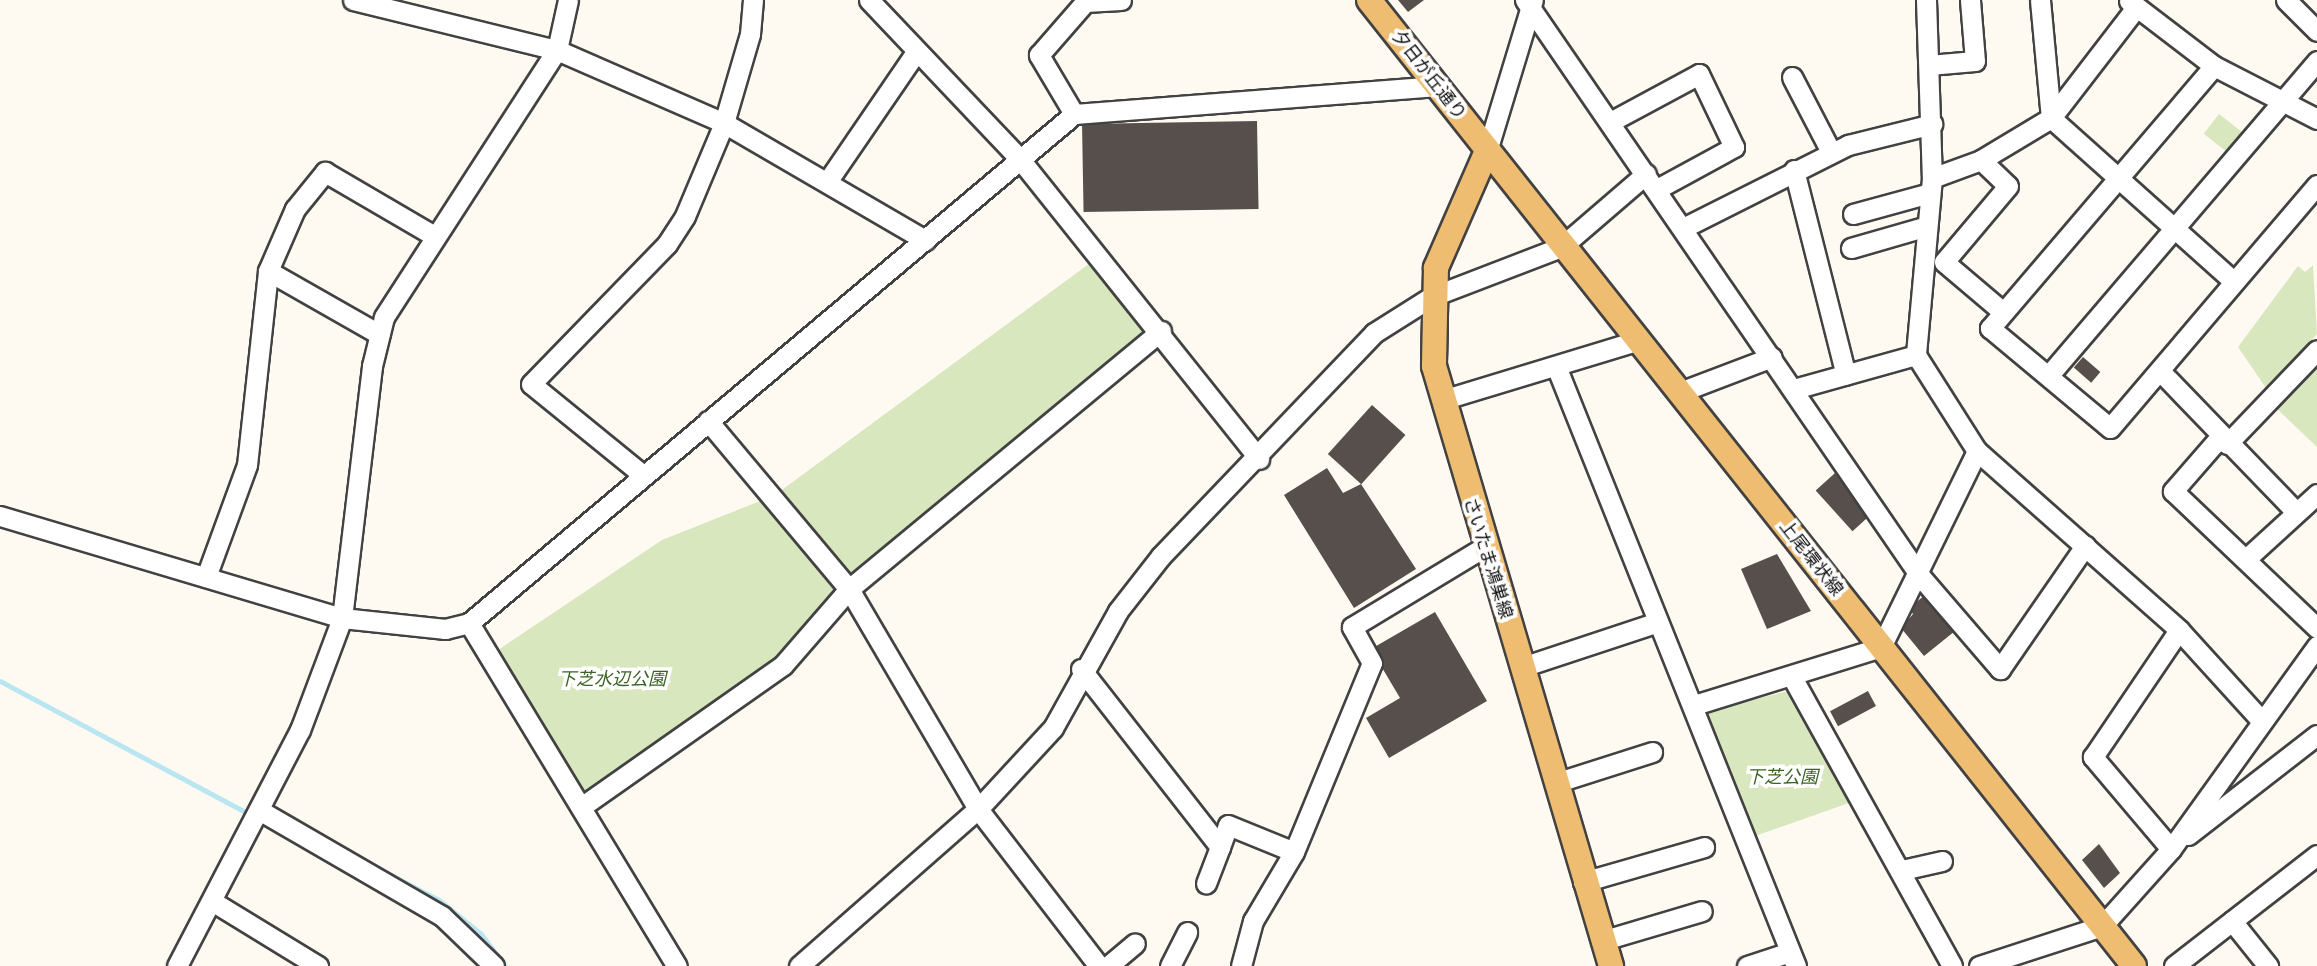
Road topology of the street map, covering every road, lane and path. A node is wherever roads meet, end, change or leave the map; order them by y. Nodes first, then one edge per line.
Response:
1 (354, 0) edge
2 (568, 0) edge
3 (753, 0) edge
4 (869, 0) edge
5 (1121, 0) edge
6 (1369, 0) edge
7 (1926, 0) edge
8 (1970, 0) edge
9 (2040, 0) edge
10 (2286, 0) edge
11 (1530, 2) edge
12 (2132, 5) edge
13 (2317, 31) edge
14 (558, 50) junction
15 (916, 52) junction
16 (2317, 61) edge
17 (1929, 65) junction
18 (2214, 66) junction
19 (1792, 77) dead end
20 (1438, 86) junction
21 (2282, 103) junction
22 (1074, 114) junction
23 (2051, 118) junction
24 (2317, 119) edge
25 (1610, 122) junction
26 (724, 123) junction
27 (1932, 124) junction
28 (1487, 151) junction
29 (1831, 152) junction
30 (1019, 158) junction
31 (1981, 160) junction
32 (1794, 170) junction
33 (2117, 177) junction
34 (1651, 181) junction
35 (827, 182) junction
36 (2317, 185) edge
37 (1931, 186) junction
38 (1853, 214) dead end
39 (1927, 226) junction
40 (1683, 228) junction
41 (2175, 230) junction
42 (433, 235) junction
43 (925, 240) junction
44 (1561, 247) junction
45 (1851, 248) dead end
46 (268, 271) junction
47 (2233, 281) junction
48 (1431, 297) junction
49 (2003, 312) junction
50 (1161, 331) junction
51 (379, 334) junction
52 (1639, 340) junction
53 (2317, 350) edge
54 (1916, 355) junction
55 (1772, 357) junction
56 (1556, 366) junction
57 (2160, 370) junction
58 (1846, 375) junction
59 (2049, 375) junction
60 (1794, 389) junction
61 (1680, 392) junction
62 (1441, 400) junction
63 (708, 421) junction
64 (2224, 441) junction
65 (1977, 450) junction
66 (1259, 459) junction
67 (643, 475) junction
68 (2317, 494) edge
69 (2295, 511) junction
70 (0, 516) edge
71 (1484, 547) junction
72 (2085, 547) junction
73 (2247, 558) junction
74 (1920, 576) junction
75 (206, 578) junction
76 (849, 589) junction
77 (342, 618) junction
78 (1658, 622) junction
79 (469, 623) junction
80 (2317, 628) edge
81 (2179, 630) junction
82 (2317, 646) edge
83 (1881, 648) junction
84 (1522, 667) junction
85 (1081, 669) junction
86 (1792, 677) junction
87 (1694, 705) junction
88 (2261, 720) junction
89 (2317, 735) edge
90 (1652, 752) dead end
91 (1555, 783) junction
92 (584, 805) junction
93 (978, 809) junction
94 (258, 810) junction
95 (1704, 846) dead end
96 (1220, 847) junction
97 (2171, 849) junction
98 (1294, 852) junction
99 (2317, 855) edge
100 (1941, 861) dead end
101 (1902, 870) junction
102 (1583, 882) junction
103 (1206, 883) dead end
104 (215, 903) junction
105 (1702, 911) dead end
106 (2232, 921) junction
107 (2102, 926) junction
108 (1187, 932) dead end
109 (1601, 941) junction
110 (1135, 943) dead end
111 (1793, 959) edge
112 (177, 966) edge
113 (318, 966) edge
114 (494, 966) edge
115 (677, 966) edge
116 (799, 966) edge
117 (1099, 966) edge
118 (1108, 966) edge
119 (1170, 966) edge
120 (1241, 966) edge
121 (1611, 966) edge
122 (1747, 966) edge
123 (1952, 966) edge
124 (1979, 966) edge
125 (2134, 966) edge
126 (2174, 966) edge
127 (2268, 966) edge

1 - 14 street
2 - 14 street
3 - 26 street
4 - 15 street
5 - 22 street
6 - 20 main road, 夕日が丘通り
7 - 17 street
8 - 17 street
9 - 23 street
10 - 13 street
11 - 25 street
11 - 28 street
12 - 18 street
12 - 23 street
14 - 26 street
14 - 42 street
15 - 30 street
15 - 35 street
16 - 21 street
17 - 27 street
18 - 21 street
18 - 33 street
19 - 29 street
20 - 22 street
20 - 28 main road, 夕日が丘通り
21 - 24 street
21 - 41 street
22 - 30 street
23 - 31 street
23 - 33 street
25 - 34 street
25 - 34 street
26 - 35 street
26 - 67 street
27 - 29 street
27 - 37 street
28 - 44 main road, 上尾環状線
28 - 48 main road, さいたま鴻巣線
29 - 32 street
30 - 43 street
30 - 50 street
31 - 37 street
31 - 49 street
32 - 40 street
32 - 58 street
33 - 41 street
33 - 49 street
34 - 40 street
34 - 44 street
35 - 43 street
36 - 47 street
37 - 38 street
37 - 39 street
39 - 45 street
39 - 54 street
40 - 55 street
41 - 47 street
41 - 59 street
42 - 46 street
42 - 51 street
43 - 63 street
44 - 48 street
44 - 52 main road, 上尾環状線
46 - 51 street
46 - 75 street
47 - 57 street
48 - 62 main road, さいたま鴻巣線
48 - 66 street
49 - 59 street
50 - 66 street
50 - 76 street
51 - 77 street
52 - 56 street
52 - 61 main road, 上尾環状線
53 - 64 street
54 - 58 street
54 - 65 street
55 - 60 street
55 - 61 street
56 - 62 street
56 - 78 street
57 - 59 street
57 - 64 street
58 - 60 street
60 - 74 street
61 - 83 main road, 上尾環状線
62 - 71 main road, さいたま鴻巣線
63 - 67 street
63 - 76 street
64 - 69 street
64 - 73 street
65 - 72 street
65 - 74 street
66 - 85 street
67 - 79 street
68 - 69 street
69 - 73 street
70 - 75 street
71 - 84 main road, さいたま鴻巣線
71 - 98 street
72 - 74 street
72 - 81 street
73 - 80 street
74 - 83 street
75 - 77 street
76 - 92 street
76 - 93 street
77 - 79 street
77 - 94 street
78 - 84 street
78 - 87 street
79 - 92 street
81 - 88 street
81 - 97 street
82 - 88 street
83 - 86 street
83 - 107 main road, 上尾環状線
84 - 91 main road, さいたま鴻巣線
85 - 93 street
85 - 96 street
86 - 87 street
86 - 101 street
87 - 111 street
88 - 97 street
89 - 97 street
90 - 91 street
91 - 102 main road, さいたま鴻巣線
92 - 115 street
93 - 116 street
93 - 117 street
94 - 104 street
94 - 114 street
95 - 102 street
96 - 98 street
96 - 103 street
97 - 107 street
98 - 120 street
99 - 106 street
100 - 101 street
101 - 123 street
102 - 109 main road, さいたま鴻巣線
104 - 112 street
104 - 113 street
105 - 109 street
106 - 126 street
106 - 127 street
107 - 124 street
107 - 125 main road, 上尾環状線
108 - 119 street
109 - 121 main road, さいたま鴻巣線
110 - 118 street
111 - 122 street

